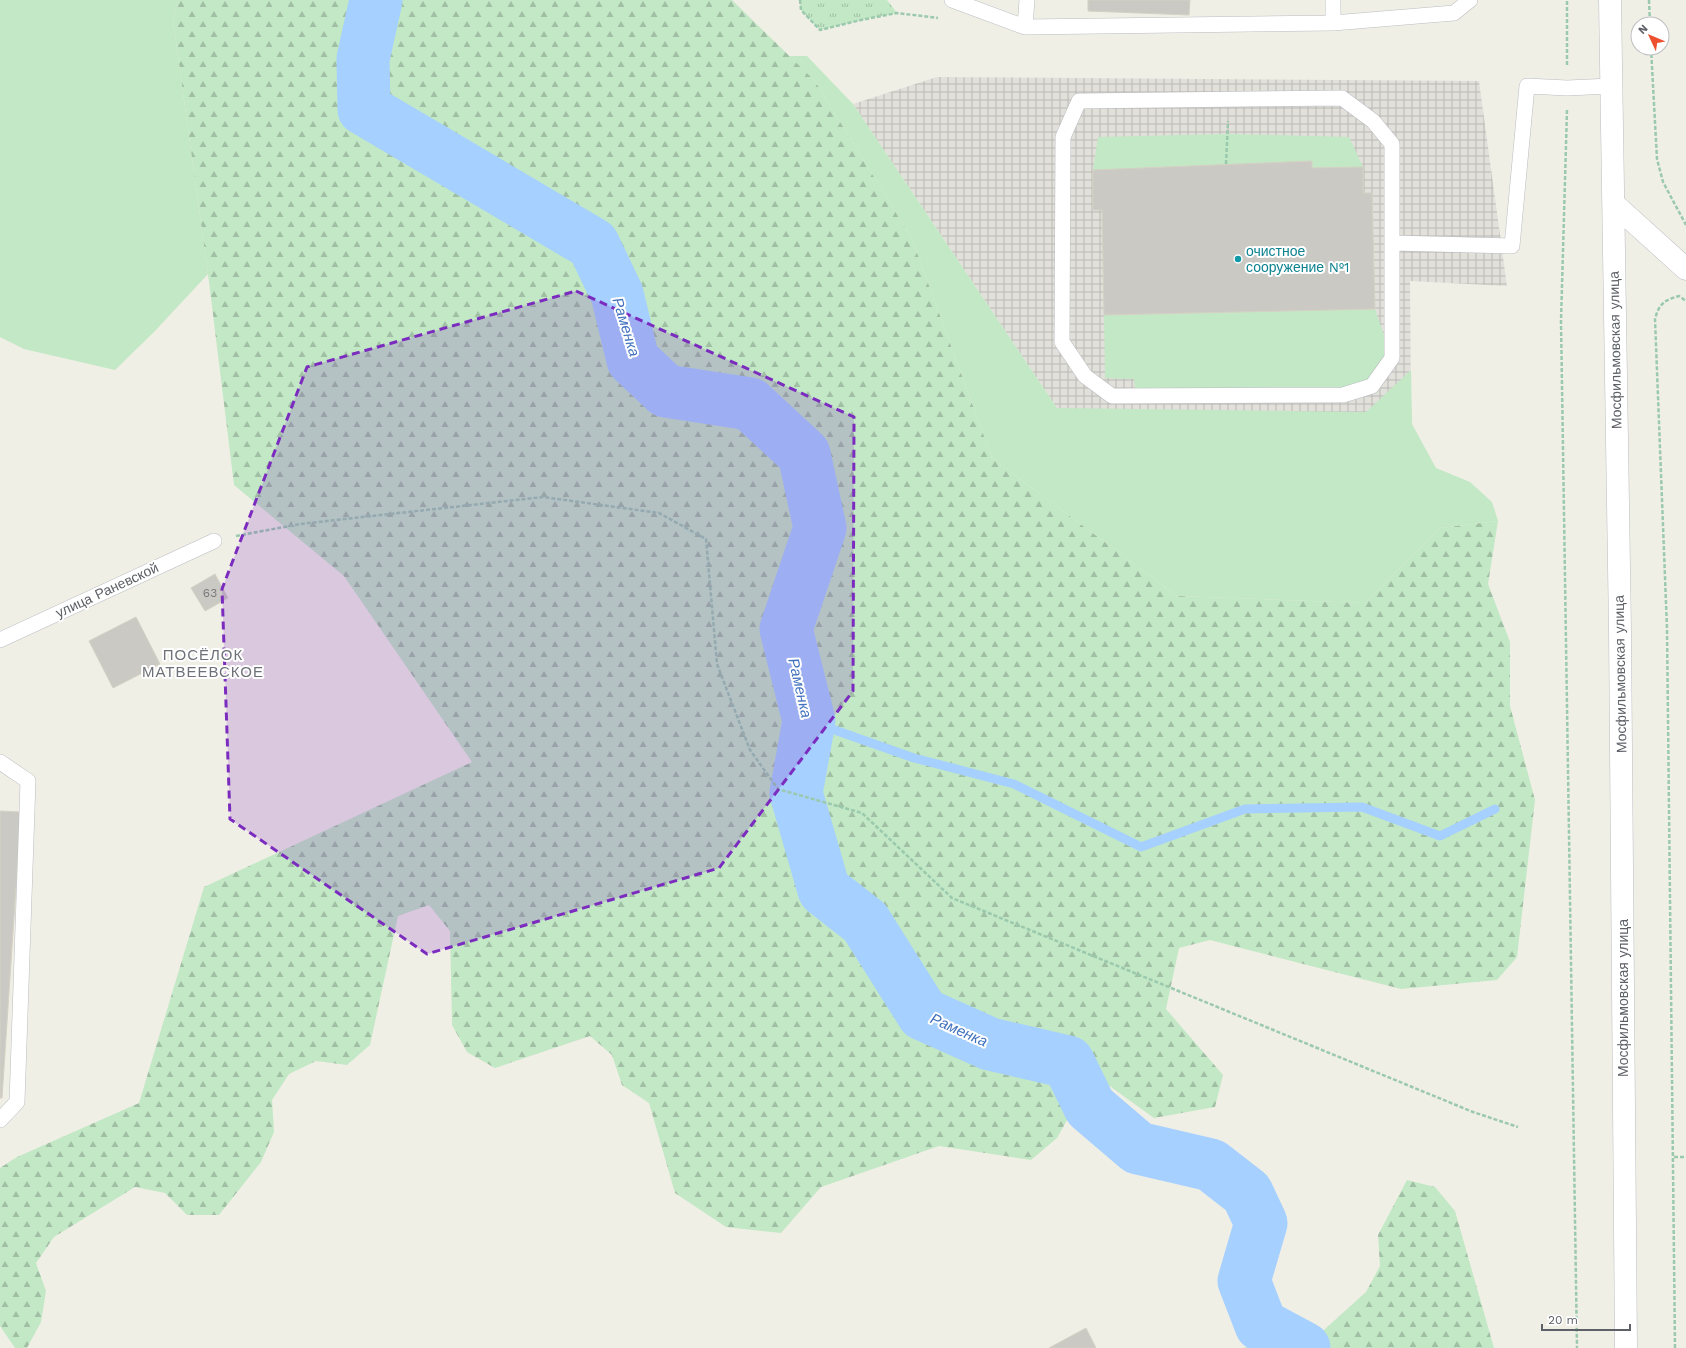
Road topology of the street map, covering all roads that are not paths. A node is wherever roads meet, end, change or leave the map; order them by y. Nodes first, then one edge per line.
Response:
1 (952, 0) edge
2 (1027, 0) edge
3 (1333, 0) edge
4 (1470, 0) edge
5 (1610, 0) edge
6 (1333, 23) junction
7 (1025, 27) junction
8 (1611, 86) junction
9 (1614, 204) junction
10 (1393, 243) junction
11 (1686, 269) edge
12 (214, 541) road end
13 (0, 640) edge
14 (0, 762) edge
15 (0, 1120) edge
16 (1626, 1348) edge

1 - 7 lane
2 - 7 lane
3 - 6 lane
4 - 6 lane
5 - 8 street, Мосфильмовская улица
6 - 7 lane
8 - 9 street, Мосфильмовская улица
8 - 10 lane
9 - 11 street
9 - 16 street, Мосфильмовская улица
10 - 10 lane
12 - 13 lane, улица Раневской
14 - 15 lane

